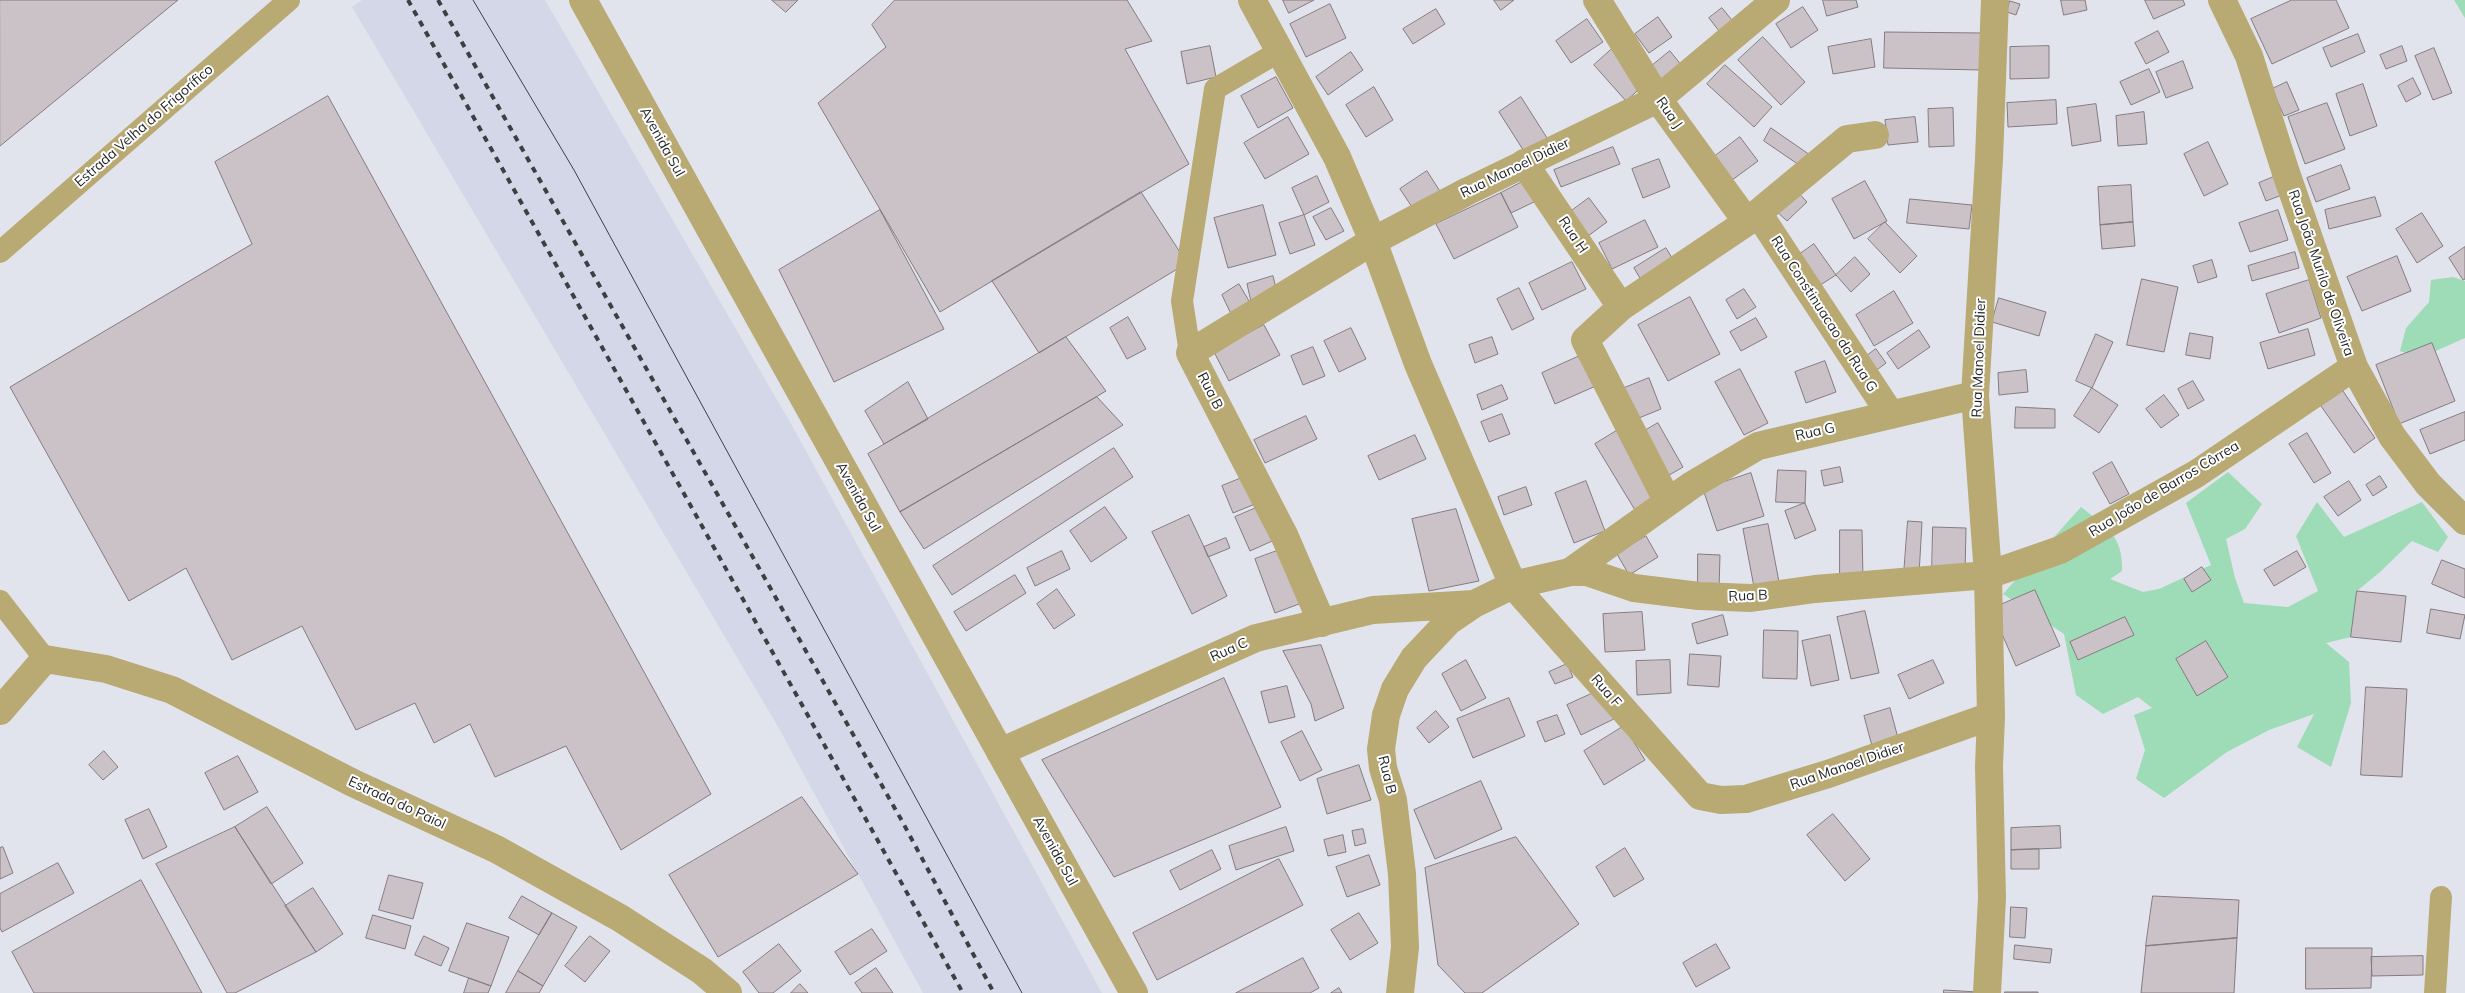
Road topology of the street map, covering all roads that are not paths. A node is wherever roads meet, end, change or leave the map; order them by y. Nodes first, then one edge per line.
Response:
1 (289, 0) edge
2 (583, 0) edge
3 (1252, 0) edge
4 (1597, 0) edge
5 (1776, 0) edge
6 (1995, 0) edge
7 (2222, 0) edge
8 (1280, 51) junction
9 (1658, 99) junction
10 (1875, 135) dead end
11 (1524, 163) junction
12 (1752, 218) junction
13 (1373, 241) junction
14 (0, 252) edge
15 (1621, 307) junction
16 (1190, 353) junction
17 (2354, 367) junction
18 (1975, 395) junction
19 (1891, 414) junction
20 (1668, 502) junction
21 (2465, 521) edge
22 (1570, 572) junction
23 (1988, 576) junction
24 (1512, 585) junction
25 (0, 601) edge
26 (1474, 604) junction
27 (1322, 623) junction
28 (45, 659) junction
29 (0, 711) edge
30 (1991, 716) junction
31 (1000, 752) junction
32 (1700, 796) joint
33 (2441, 897) dead end
34 (728, 993) edge
35 (1134, 993) edge
36 (1400, 993) edge
37 (1986, 993) edge
38 (2436, 993) edge

1 - 14 lane, Estrada Velha do Frigorífico
2 - 31 street, Avenida Sul
3 - 8 street
4 - 9 street, Rua J
5 - 9 street, Rua Manoel Didier
6 - 18 street, Rua Manoel Didier
7 - 17 street, Rua João Murilo de Oliveira
8 - 13 street
8 - 16 lane
9 - 11 street, Rua Manoel Didier
9 - 12 street, Rua J
10 - 12 street
11 - 13 street, Rua Manoel Didier
11 - 15 street, Rua H
12 - 15 street
12 - 19 street, Rua Constinuacao da Rua G
13 - 16 street
13 - 24 street
15 - 20 street
16 - 27 street, Rua B
17 - 21 street, Rua João Murilo de Oliveira
17 - 23 street, Rua João de Barros Côrrea
18 - 19 street, Rua G
18 - 23 street, Rua Manoel Didier
19 - 20 street, Rua G
20 - 22 street, Rua G
22 - 23 street, Rua B
22 - 24 street, Rua B
23 - 30 street, Rua Manoel Didier
24 - 26 street, Rua B
24 - 32 street, Rua F
25 - 28 lane
26 - 27 street, Rua C
26 - 36 street, Rua B
27 - 31 street, Rua C
28 - 29 street
28 - 34 street, Estrada do Paiol
30 - 32 street, Rua Manoel Didier
30 - 37 street, Rua Manoel Didier
31 - 35 street, Avenida Sul
33 - 38 lane

